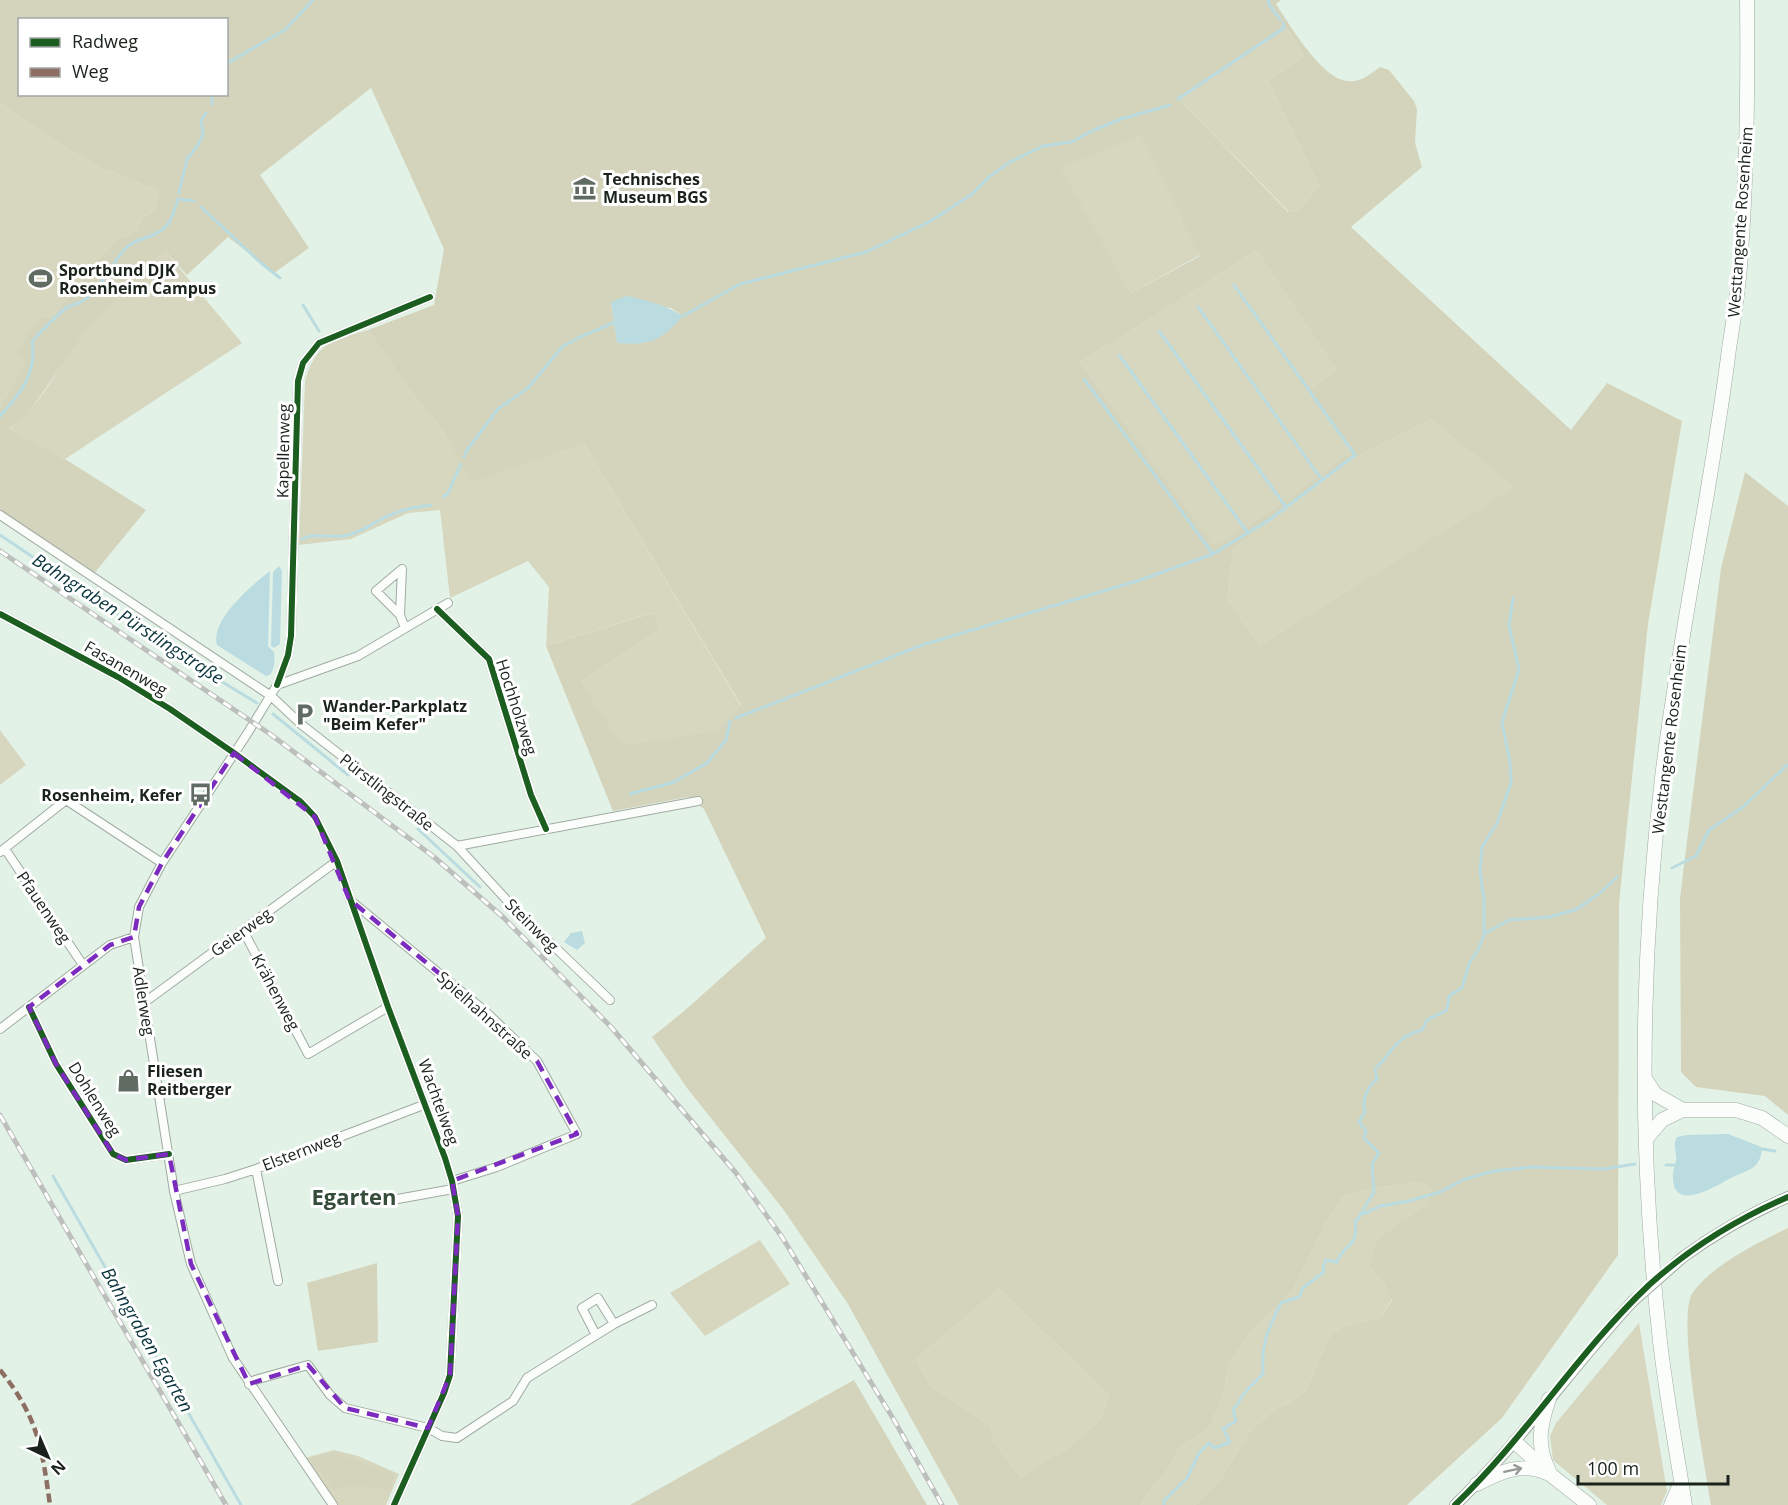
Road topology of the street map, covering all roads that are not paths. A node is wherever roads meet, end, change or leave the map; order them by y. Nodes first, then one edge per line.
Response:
1 (1747, 0) edge
2 (430, 297) dead end
3 (0, 515) edge
4 (448, 603) dead end
5 (437, 609) junction
6 (0, 614) edge
7 (400, 615) junction
8 (405, 628) junction
9 (277, 685) junction
10 (271, 696) junction
11 (234, 753) junction
12 (698, 801) dead end
13 (546, 829) junction
14 (457, 846) junction
15 (3, 851) edge
16 (338, 861) junction
17 (162, 863) junction
18 (349, 899) junction
19 (243, 930) junction
20 (134, 937) junction
21 (83, 965) junction
22 (610, 1000) dead end
23 (145, 1002) junction
24 (30, 1007) junction
25 (388, 1007) junction
26 (0, 1029) edge
27 (1646, 1080) junction
28 (426, 1104) junction
29 (1683, 1110) junction
30 (1788, 1136) edge
31 (1647, 1138) junction
32 (169, 1154) junction
33 (256, 1169) junction
34 (452, 1185) junction
35 (174, 1191) junction
36 (1788, 1197) edge
37 (381, 1202) dead end
38 (278, 1281) dead end
39 (651, 1305) dead end
40 (614, 1324) junction
41 (596, 1335) junction
42 (249, 1384) junction
43 (1549, 1399) junction
44 (429, 1428) junction
45 (1515, 1442) junction
46 (1551, 1476) junction
47 (1681, 1480) junction
48 (1477, 1484) junction
49 (333, 1505) edge
50 (394, 1505) edge
51 (1455, 1505) edge
52 (1589, 1505) edge
53 (1671, 1505) edge
54 (1685, 1505) edge

1 - 27 highway, Westtangente Rosenheim
2 - 9 street, Kapellenweg
3 - 10 street, Pürstlingstraße
4 - 5 street
5 - 8 street
5 - 13 street, Hochholzweg
6 - 11 street, Fasanenweg
7 - 7 street
7 - 8 street
8 - 9 street
9 - 10 street, Adlerweg
10 - 11 street, Adlerweg
10 - 14 street, Pürstlingstraße
11 - 16 street, Wachtelweg
11 - 17 street, Adlerweg
12 - 13 street
13 - 14 street
14 - 22 street, Steinweg
15 - 17 street
15 - 21 street, Pfauenweg
16 - 18 street, Wachtelweg
16 - 19 street, Geierweg
17 - 20 street, Adlerweg
18 - 25 street, Wachtelweg
18 - 34 street, Spielhahnstraße
19 - 23 street, Geierweg
19 - 25 street, Krähenweg
20 - 21 street
20 - 23 street, Adlerweg
21 - 24 street
23 - 32 street, Adlerweg
24 - 26 street
24 - 32 street, Dohlenweg
25 - 28 street, Wachtelweg
27 - 29 highway
27 - 31 highway, Westtangente Rosenheim
28 - 33 street, Elsternweg
28 - 34 street, Wachtelweg
29 - 30 highway
29 - 31 highway
31 - 47 highway, Westtangente Rosenheim
32 - 35 street, Adlerweg
33 - 35 street, Elsternweg
33 - 38 street
34 - 37 street
34 - 44 street, Wachtelweg
35 - 42 street, Adlerweg
36 - 43 street, bridge
39 - 40 street
40 - 41 street
40 - 41 street
41 - 44 street
42 - 44 street
42 - 49 street, Adlerweg
43 - 45 street
43 - 46 highway
44 - 50 street, Wachtelweg
45 - 46 highway
45 - 48 street
48 -> 46 highway
46 - 52 highway
47 - 53 highway
47 - 54 highway, Westtangente Rosenheim
48 - 51 street

